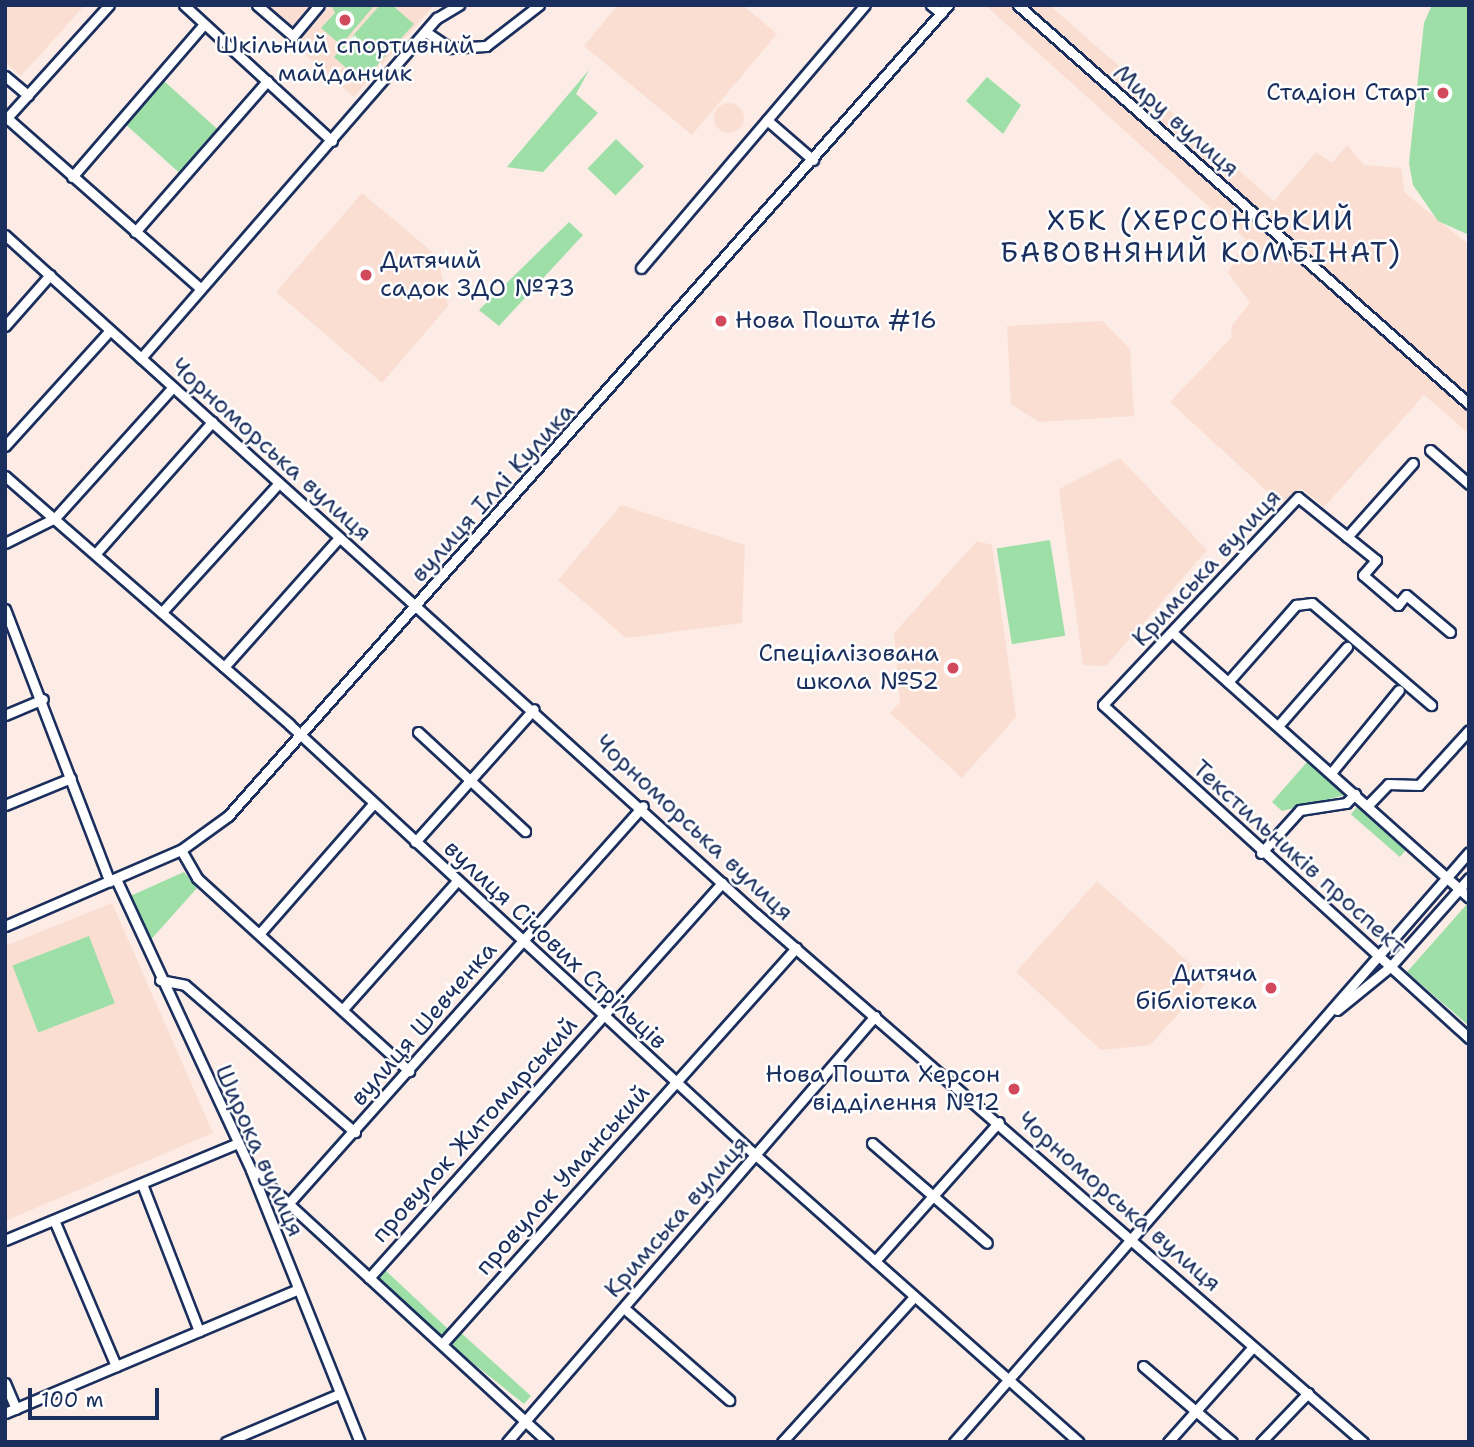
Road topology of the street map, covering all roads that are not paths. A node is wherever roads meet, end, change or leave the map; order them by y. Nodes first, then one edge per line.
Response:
1 (109, 5) edge
2 (184, 5) edge
3 (257, 5) edge
4 (319, 5) edge
5 (459, 5) edge
6 (539, 5) edge
7 (865, 5) edge
8 (932, 5) edge
9 (948, 5) edge
10 (1018, 5) edge
11 (941, 13) junction
12 (204, 24) junction
13 (426, 32) junction
14 (5, 76) edge
15 (267, 81) junction
16 (28, 95) junction
17 (6, 119) edge
18 (767, 120) junction
19 (332, 141) junction
20 (813, 160) junction
21 (72, 177) junction
22 (135, 232) junction
23 (5, 235) edge
24 (641, 268) dead end
25 (50, 275) junction
26 (200, 288) junction
27 (5, 326) edge
28 (110, 330) junction
29 (141, 358) junction
30 (173, 387) junction
31 (1469, 404) edge
32 (212, 422) junction
33 (5, 446) edge
34 (1430, 450) dead end
35 (1413, 463) dead end
36 (5, 476) edge
37 (278, 484) junction
38 (1469, 484) edge
39 (55, 518) junction
40 (1347, 537) junction
41 (339, 538) junction
42 (5, 543) edge
43 (97, 552) junction
44 (418, 606) junction
45 (5, 609) edge
46 (162, 612) junction
47 (1450, 632) dead end
48 (1173, 633) junction
49 (1347, 647) dead end
50 (224, 667) junction
51 (1228, 682) junction
52 (1399, 690) dead end
53 (43, 699) junction
54 (1103, 705) joint
55 (1431, 705) dead end
56 (534, 709) junction
57 (5, 715) edge
58 (1278, 726) junction
59 (1469, 730) edge
60 (418, 732) dead end
61 (302, 737) junction
62 (1331, 773) junction
63 (71, 778) junction
64 (473, 779) junction
65 (1355, 794) junction
66 (373, 804) junction
67 (5, 805) edge
68 (1368, 805) junction
69 (643, 806) junction
70 (525, 831) dead end
71 (415, 842) junction
72 (181, 850) junction
73 (1469, 852) edge
74 (1262, 853) junction
75 (1446, 877) junction
76 (1469, 878) edge
77 (113, 881) junction
78 (457, 881) junction
79 (722, 883) junction
80 (1458, 889) junction
81 (1469, 898) edge
82 (5, 926) edge
83 (260, 933) junction
84 (523, 941) junction
85 (796, 948) junction
86 (1376, 954) junction
87 (1390, 967) junction
88 (160, 980) junction
89 (343, 1009) junction
90 (603, 1014) junction
91 (875, 1016) junction
92 (1323, 1021) junction
93 (1469, 1038) edge
94 (409, 1071) junction
95 (676, 1082) junction
96 (999, 1122) junction
97 (355, 1132) junction
98 (238, 1143) junction
99 (872, 1143) dead end
100 (756, 1156) junction
101 (251, 1170) junction
102 (142, 1184) junction
103 (934, 1196) junction
104 (288, 1204) junction
105 (54, 1220) junction
106 (1130, 1237) junction
107 (5, 1240) edge
108 (987, 1243) dead end
109 (876, 1261) junction
110 (369, 1278) junction
111 (298, 1289) junction
112 (914, 1297) junction
113 (624, 1308) junction
114 (199, 1331) junction
115 (443, 1343) junction
116 (1253, 1347) junction
117 (116, 1366) junction
118 (1143, 1366) dead end
119 (1007, 1380) junction
120 (5, 1383) edge
121 (1308, 1392) junction
122 (339, 1394) junction
123 (729, 1400) dead end
124 (16, 1409) junction
125 (1197, 1409) junction
126 (5, 1413) edge
127 (525, 1420) junction
128 (226, 1442) edge
129 (359, 1442) edge
130 (507, 1442) edge
131 (548, 1442) edge
132 (782, 1442) edge
133 (954, 1442) edge
134 (1079, 1442) edge
135 (1168, 1442) edge
136 (1232, 1442) edge
137 (1261, 1442) edge
138 (1363, 1442) edge

1 - 16 street
2 - 12 street
3 - 4 street
5 - 13 street
6 - 13 street
7 - 18 street
8 - 11 street
9 - 11 street, вулиця Іллі Кулика
10 - 31 street, Миру вулиця
11 - 20 street, вулиця Іллі Кулика
12 - 15 street
12 - 21 street
13 - 19 street
14 - 16 street
15 - 19 street
15 - 22 street
16 - 17 street
17 - 21 street
18 - 20 street
18 - 24 street
19 - 26 street
20 - 44 street, вулиця Іллі Кулика
21 - 22 street
22 - 26 street
23 - 25 street, Чорноморська вулиця
25 - 27 street
25 - 28 street, Чорноморська вулиця
26 - 29 street
28 - 29 street, Чорноморська вулиця
28 - 33 street
29 - 30 street, Чорноморська вулиця
30 - 32 street, Чорноморська вулиця
30 - 39 street
32 - 37 street, Чорноморська вулиця
32 - 43 street
34 - 38 street
35 - 40 street
36 - 39 street, вулиця Січових Стрільців
37 - 41 street, Чорноморська вулиця
37 - 46 street
39 - 42 street
39 - 43 street, вулиця Січових Стрільців
40 - 47 street, Кримська вулиця
40 - 48 street, Кримська вулиця
41 - 44 street, Чорноморська вулиця
41 - 50 street
43 - 46 street, вулиця Січових Стрільців
44 - 56 street, Чорноморська вулиця
44 - 61 street, вулиця Іллі Кулика
45 - 53 street, Широка вулиця
46 - 50 street, вулиця Січових Стрільців
48 - 51 street
48 - 54 street, Кримська вулиця
49 - 58 street
50 - 61 street, вулиця Січових Стрільців
51 - 55 street
51 - 58 street
52 - 62 street
53 - 57 street
53 - 63 street, Широка вулиця
54 - 74 street, Текстильників проспект
56 - 64 street
56 - 69 street, Чорноморська вулиця
58 - 62 street
59 - 68 street
60 - 64 street
61 - 66 street, вулиця Січових Стрільців
61 - 72 street, вулиця Іллі Кулика
62 - 65 street
63 - 67 street
63 - 77 street, Широка вулиця
64 - 70 street
64 - 71 street
65 - 68 street
65 - 74 street
66 - 71 street, вулиця Січових Стрільців
66 - 83 street
68 - 75 street
69 - 79 street, Чорноморська вулиця
69 - 84 street, вулиця Шевченка
71 - 78 street, вулиця Січових Стрільців
72 - 77 street, вулиця Іллі Кулика
72 - 83 street
73 - 75 street
74 - 86 street, Текстильників проспект
75 - 80 street
75 - 86 street
76 - 80 street
77 - 82 street, вулиця Іллі Кулика
77 - 88 street, Широка вулиця
78 - 84 street, вулиця Січових Стрільців
78 - 89 street
79 - 85 street, Чорноморська вулиця
79 - 90 street, провулок Житомирський
80 - 81 street
80 - 87 street
83 - 89 street
84 - 90 street, вулиця Січових Стрільців
84 - 94 street, вулиця Шевченка
85 - 91 street, Чорноморська вулиця
85 - 95 street, провулок Уманський
86 - 87 street, Текстильників проспект
86 - 92 street
87 - 92 street
87 - 93 street, Текстильників проспект
88 - 97 street
88 - 98 street, Широка вулиця
89 - 94 street
90 - 95 street, вулиця Січових Стрільців
90 - 110 street, провулок Житомирський
91 - 96 street, Чорноморська вулиця
91 - 100 street, Кримська вулиця
92 - 106 street
94 - 97 street, вулиця Шевченка
95 - 100 street, вулиця Січових Стрільців
95 - 115 street, провулок Уманський
96 - 103 street
96 - 106 street, Чорноморська вулиця
97 - 104 street, вулиця Шевченка
98 - 101 street, Широка вулиця
98 - 102 street
99 - 103 street
100 - 109 street, вулиця Січових Стрільців
100 - 113 street, Кримська вулиця
101 - 104 street
101 - 111 street, Широка вулиця
102 - 105 street
102 - 114 street
103 - 108 street
103 - 109 street
104 - 110 street
105 - 107 street
105 - 117 street
106 - 116 street, Чорноморська вулиця
106 - 119 street
109 - 112 street, вулиця Січових Стрільців
110 - 115 street
111 - 114 street
111 - 122 street, Широка вулиця
112 - 119 street, вулиця Січових Стрільців
112 - 132 street
113 - 123 street
113 - 127 street, Кримська вулиця
114 - 117 street
115 - 127 street
116 - 121 street, Чорноморська вулиця
116 - 125 street
117 - 124 street
118 - 125 street
119 - 133 street
119 - 134 street, вулиця Січових Стрільців
120 - 124 street
121 - 137 street
121 - 138 street, Чорноморська вулиця
122 - 128 street
122 - 129 street, Широка вулиця
124 - 126 street
125 - 135 street
125 - 136 street
127 - 130 street, Кримська вулиця
127 - 131 street

